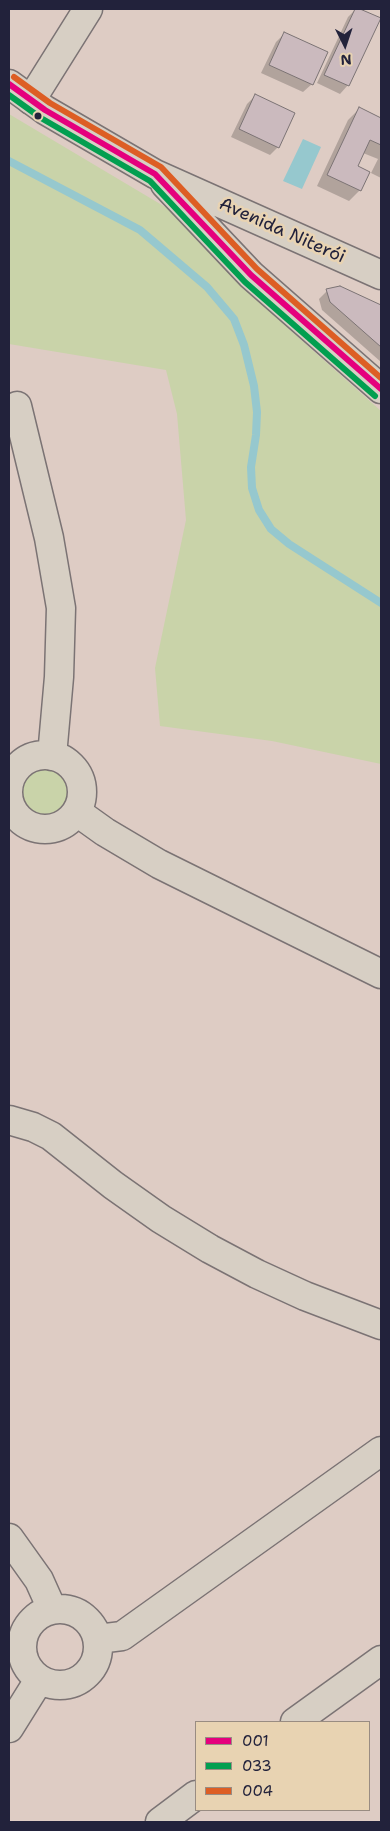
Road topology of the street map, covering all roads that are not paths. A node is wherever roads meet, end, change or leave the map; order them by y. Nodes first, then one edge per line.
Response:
1 (88, 9) edge
2 (9, 84) edge
3 (31, 100) junction
4 (155, 174) junction
5 (381, 275) edge
6 (381, 389) edge
7 (17, 406) dead end
8 (52, 756) junction
9 (9, 800) edge
10 (77, 812) junction
11 (381, 974) edge
12 (9, 1120) edge
13 (381, 1325) edge
14 (381, 1451) edge
15 (9, 1538) edge
16 (52, 1609) junction
17 (98, 1639) junction
18 (381, 1660) edge
19 (39, 1680) junction
20 (296, 1721) edge
21 (9, 1728) edge
22 (195, 1796) edge
23 (160, 1822) edge

1 - 3 street
2 - 3 street
3 - 4 street
4 - 5 street, Avenida Niterói
4 - 6 street
7 - 8 street
8 - 9 street
8 - 10 street
9 - 10 street
10 - 11 street
12 - 13 street
14 - 17 street
15 - 16 street
16 - 17 street
16 - 19 street
17 - 19 street
18 - 20 street
19 - 21 street
22 - 23 street

